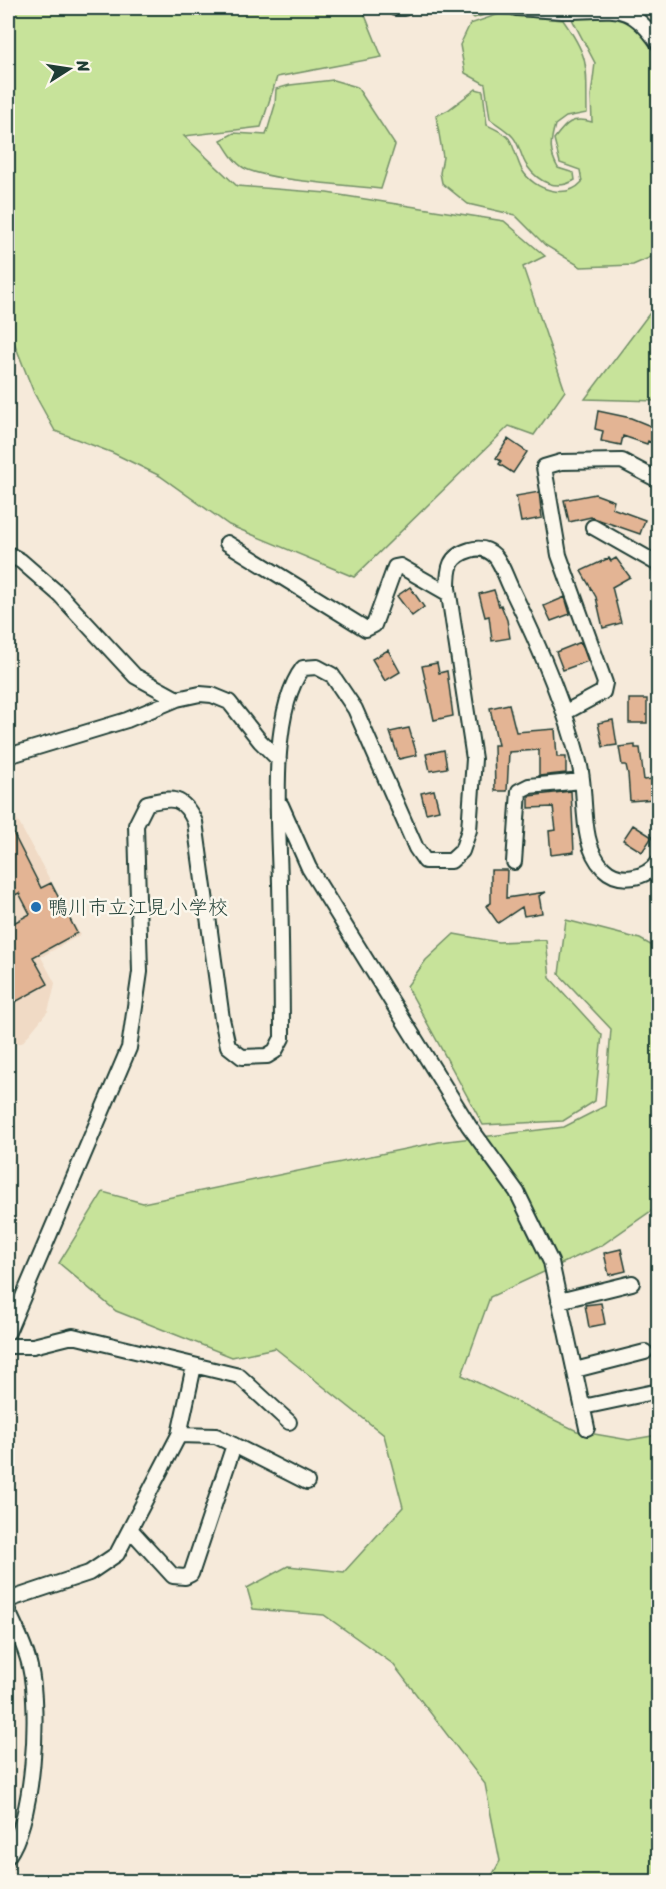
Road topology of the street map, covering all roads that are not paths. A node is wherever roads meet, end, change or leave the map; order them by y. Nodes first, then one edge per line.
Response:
1 (395, 8) edge
2 (404, 8) edge
3 (516, 8) edge
4 (658, 43) edge
5 (658, 480) edge
6 (593, 527) dead end
7 (227, 543) dead end
8 (8, 554) edge
9 (658, 564) edge
10 (449, 594) junction
11 (177, 699) junction
12 (564, 713) junction
13 (8, 756) edge
14 (279, 760) junction
15 (582, 781) junction
16 (279, 800) junction
17 (514, 862) dead end
18 (658, 862) edge
19 (632, 1283) dead end
20 (559, 1301) junction
21 (8, 1332) edge
22 (8, 1346) edge
23 (645, 1352) dead end
24 (194, 1366) junction
25 (574, 1370) junction
26 (654, 1392) dead end
27 (583, 1407) junction
28 (289, 1422) dead end
29 (587, 1428) dead end
30 (179, 1435) junction
31 (234, 1445) junction
32 (308, 1482) dead end
33 (130, 1529) junction
34 (8, 1600) edge
35 (8, 1611) edge
36 (8, 1856) edge

1 - 2 street
3 - 4 street
5 - 12 street
6 - 9 street
7 - 10 street
8 - 11 street
10 - 12 street
10 - 14 street
11 - 13 street
11 - 14 street
12 - 15 street
14 - 16 street
15 - 17 street
15 - 18 street
16 - 20 street
16 - 21 street
19 - 20 street
20 - 25 street
22 - 24 street
23 - 25 street
24 - 28 street
24 - 30 street
25 - 27 street
26 - 27 street
27 - 29 street
30 - 31 street
30 - 33 street
31 - 32 street
31 - 33 street
33 - 34 street
35 - 36 street

